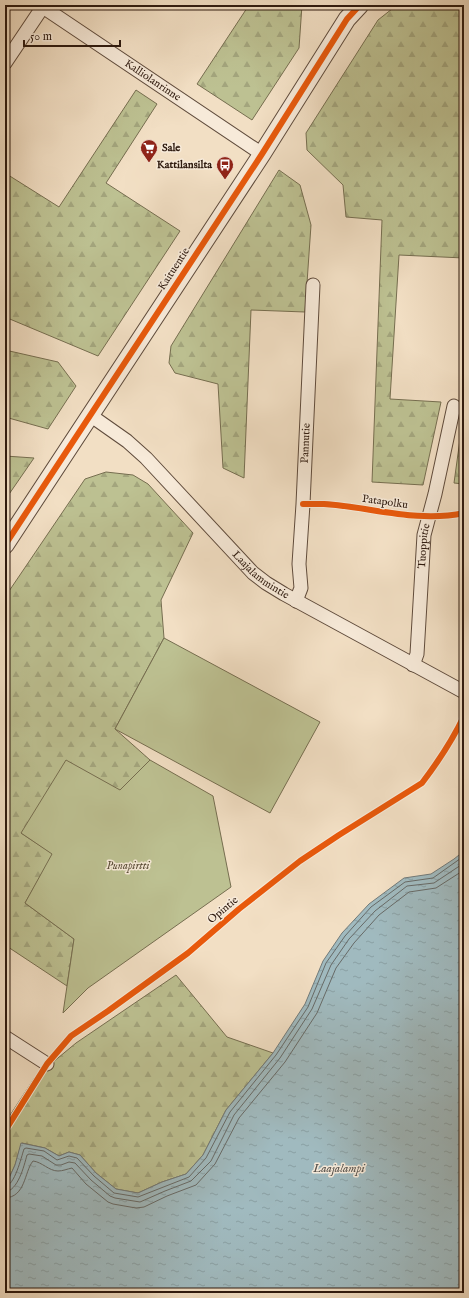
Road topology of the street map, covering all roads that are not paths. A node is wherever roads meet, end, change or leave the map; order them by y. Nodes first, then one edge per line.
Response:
1 (360, 5) edge
2 (43, 6) edge
3 (5, 64) edge
4 (262, 154) junction
5 (313, 285) dead end
6 (454, 406) dead end
7 (90, 415) junction
8 (5, 545) edge
9 (296, 601) junction
10 (413, 665) junction
11 (464, 692) edge
12 (5, 1037) edge
13 (47, 1064) dead end

1 - 4 street, Kaituentie
2 - 3 street
2 - 4 street, Kalliolanrinne
4 - 7 street, Kaituentie
5 - 9 street, Pannutie
6 - 10 street, Tuoppitie
7 - 8 street, Kaituentie
7 - 9 street, Laajalammintie
9 - 10 street, Laajalammintie
10 - 11 street, Laajalammintie
12 - 13 street

